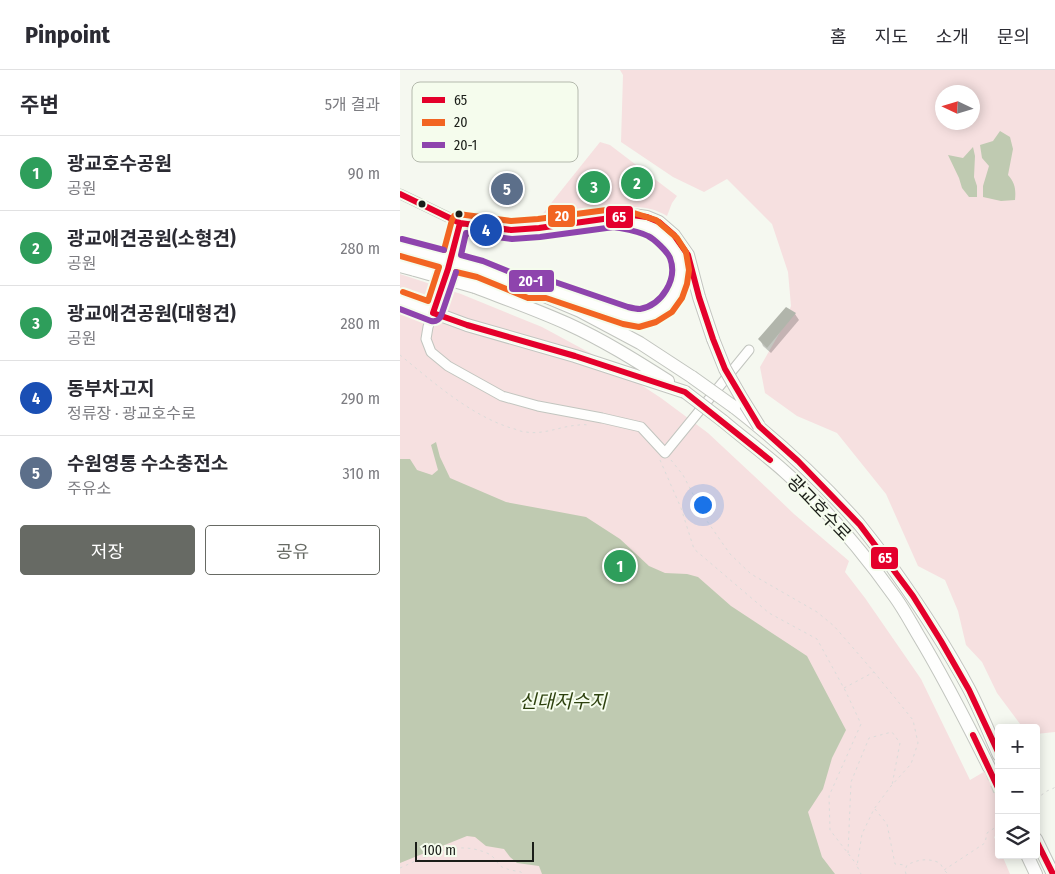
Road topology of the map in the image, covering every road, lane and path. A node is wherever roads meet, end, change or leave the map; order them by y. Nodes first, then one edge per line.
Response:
1 (400, 194) edge
2 (614, 218) junction
3 (460, 223) junction
4 (400, 247) edge
5 (400, 266) edge
6 (531, 290) junction
7 (400, 300) edge
8 (433, 313) junction
9 (749, 350) dead end
10 (400, 355) edge
11 (685, 392) junction
12 (593, 425) dead end
13 (759, 426) junction
14 (662, 456) junction
15 (874, 672) junction
16 (844, 688) junction
17 (995, 746) edge
18 (989, 767) tunnel mouth
19 (891, 786) junction
20 (1055, 786) edge
21 (1040, 796) edge
22 (874, 809) junction
23 (995, 827) edge
24 (1040, 848) edge
25 (848, 854) junction
26 (1029, 859) edge
27 (907, 865) junction
28 (857, 866) junction
29 (400, 868) edge
30 (944, 870) junction
31 (523, 874) edge
32 (861, 874) edge
33 (906, 874) edge
34 (948, 874) edge
35 (1036, 874) edge
36 (1052, 874) edge

1 - 3 street
2 - 3 main road
2 - 6 main road
2 - 13 main road, bridge
3 - 8 street
4 - 6 main road, 광교호수로, bridge
5 - 11 main road, 광교호수로, bridge
6 - 13 main road, 광교호수로, bridge
7 - 8 main road
8 - 11 main road
8 - 14 street
9 - 14 street
10 - 12 path
11 - 18 main road, 광교호수로, bridge
13 - 17 main road, 광교호수로
14 - 15 path
14 - 16 path
15 - 16 path
15 - 19 path
16 - 25 path
19 - 22 path
19 - 25 path
20 - 21 path
22 - 27 path
22 - 28 path
23 - 30 path
24 - 36 main road
25 - 28 path
26 - 35 main road
27 - 30 path
27 - 33 path
28 - 32 path
29 - 31 path
30 - 34 path

